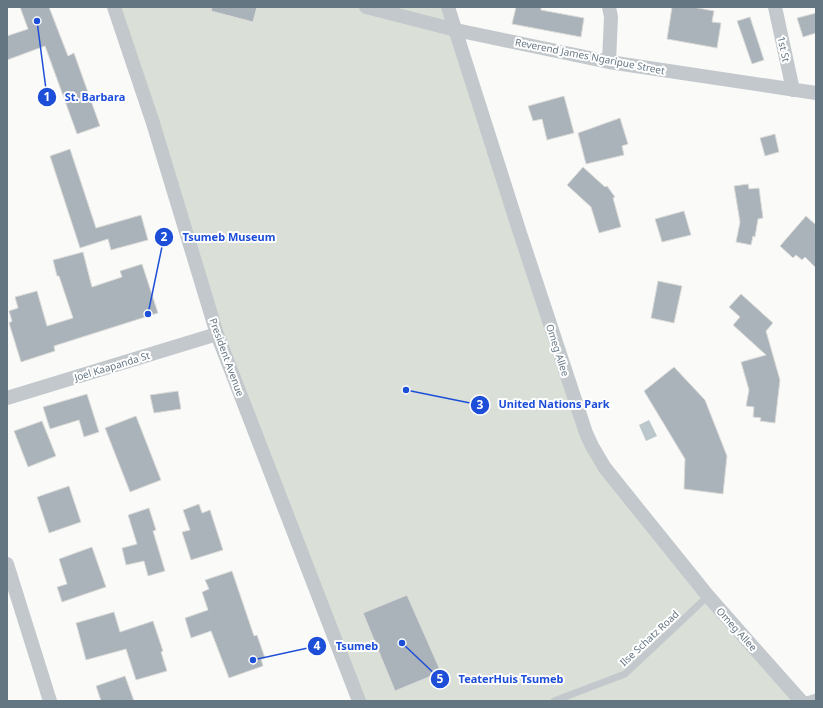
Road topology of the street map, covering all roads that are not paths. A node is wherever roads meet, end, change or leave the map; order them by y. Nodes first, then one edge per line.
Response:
1 (114, 7) edge
2 (366, 7) edge
3 (448, 7) edge
4 (610, 7) edge
5 (775, 7) edge
6 (456, 30) junction
7 (609, 62) junction
8 (793, 90) junction
9 (816, 93) edge
10 (217, 334) junction
11 (7, 398) edge
12 (7, 564) edge
13 (708, 596) junction
14 (816, 697) edge
15 (50, 701) edge
16 (359, 701) edge
17 (554, 701) edge
18 (802, 701) edge

1 - 10 street, President Avenue
2 - 6 street, Reverend James Ngaripue Street
3 - 6 street, Omeg Allee
4 - 7 street
5 - 8 street, 1st St
6 - 7 street, Reverend James Ngaripue Street
6 - 13 street, Omeg Allee
7 - 8 street, Reverend James Ngaripue Street
8 - 9 street, Reverend James Ngaripue Street
10 - 11 street, Joel Kaapanda St
10 - 16 street, President Avenue
12 - 15 street
13 - 17 lane, Ilse Schatz Road
13 - 18 street, Omeg Allee
14 - 18 lane

